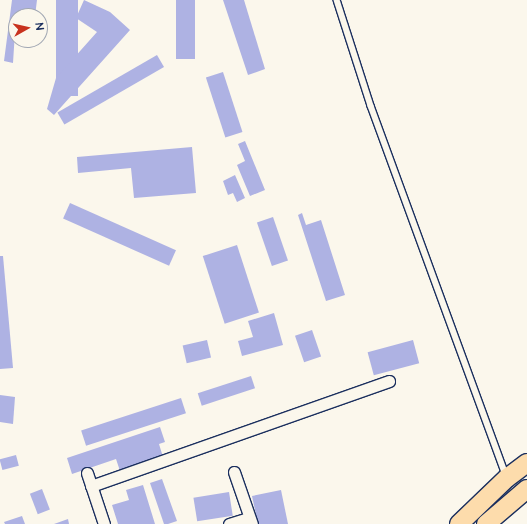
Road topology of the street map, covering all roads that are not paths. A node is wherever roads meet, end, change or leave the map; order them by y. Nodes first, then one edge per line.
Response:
1 (337, 0) edge
2 (389, 381) dead end
3 (527, 463) edge
4 (234, 472) dead end
5 (87, 473) dead end
6 (507, 478) junction
7 (91, 486) junction
8 (527, 489) edge
9 (250, 521) edge
10 (104, 524) edge
11 (229, 524) edge
12 (458, 524) edge
13 (486, 524) edge

1 - 6 lane
2 - 7 street
3 - 6 highway
4 - 9 street
5 - 7 street
6 - 12 highway
7 - 10 street
8 - 13 highway
9 - 11 street

